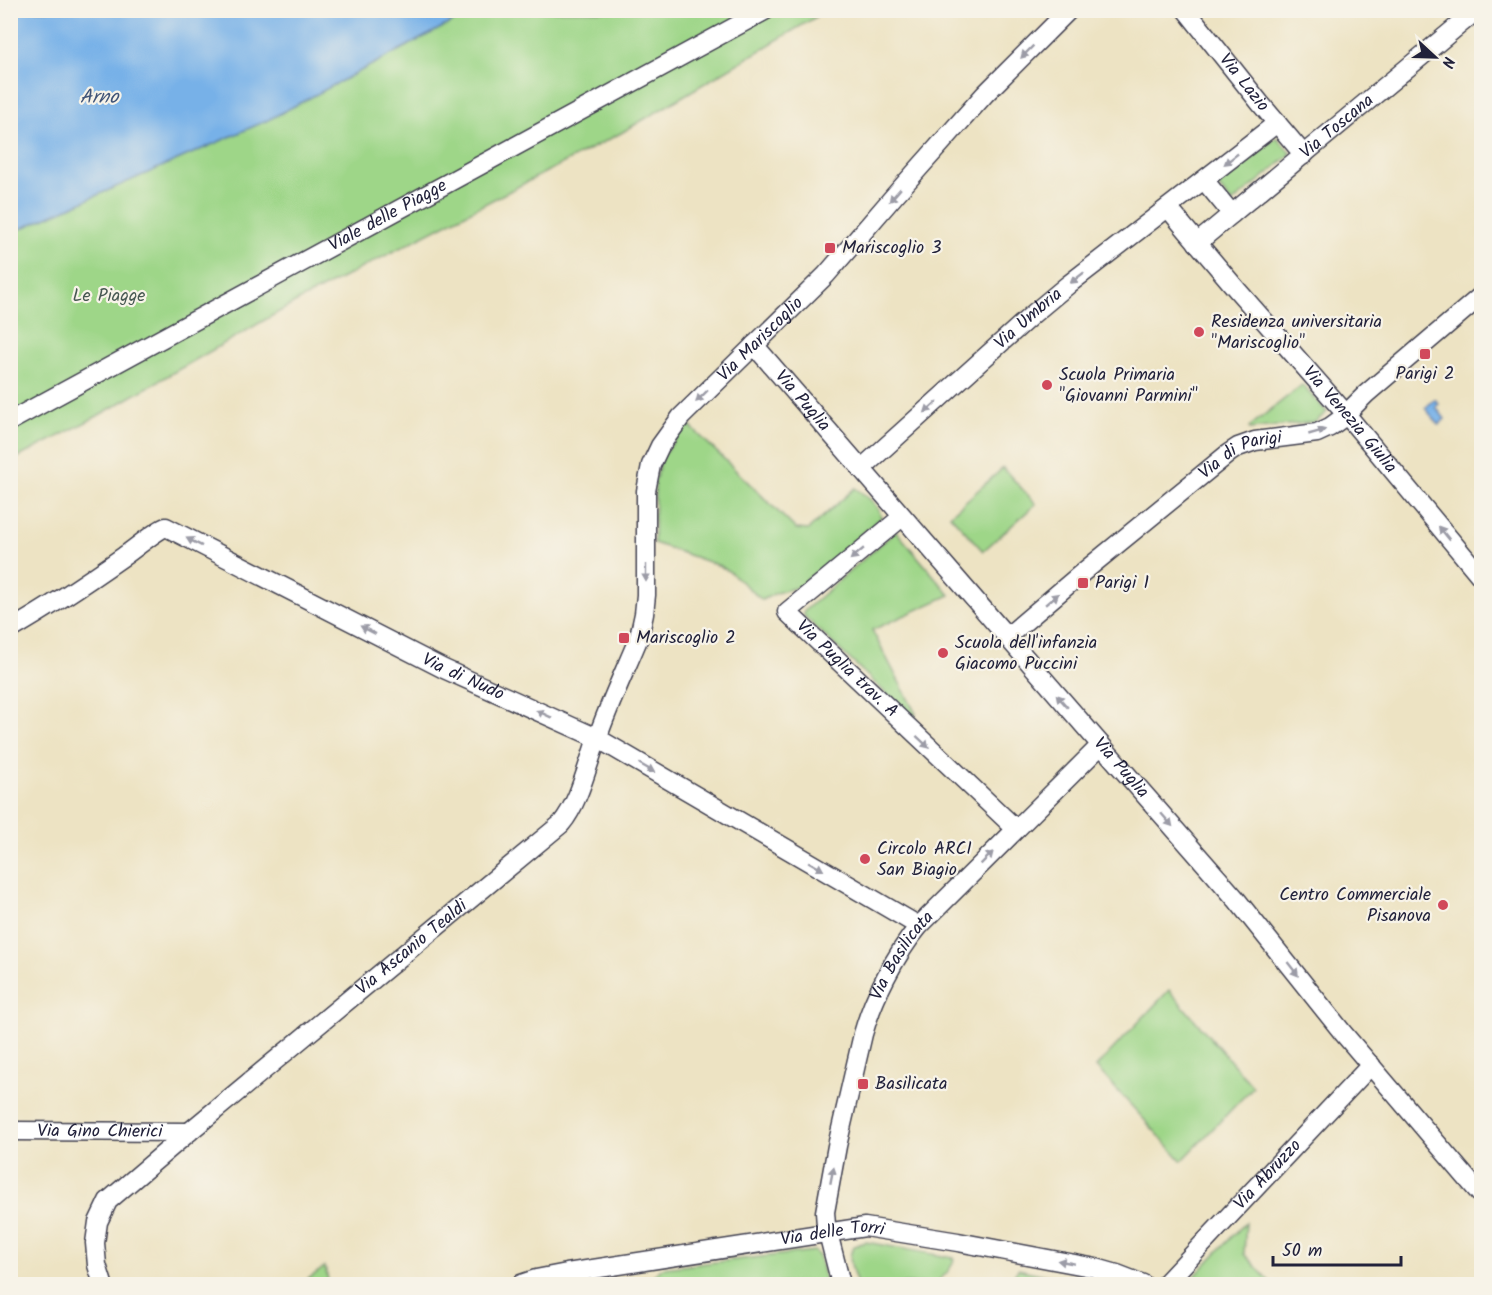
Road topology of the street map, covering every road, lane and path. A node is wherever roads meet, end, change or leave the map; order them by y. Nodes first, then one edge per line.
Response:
1 (766, 10) edge
2 (1069, 10) edge
3 (1186, 10) edge
4 (1477, 10) edge
5 (1277, 123) junction
6 (1304, 155) junction
7 (1204, 180) junction
8 (1168, 208) junction
9 (1232, 214) junction
10 (1197, 243) junction
11 (1482, 295) edge
12 (754, 345) junction
13 (1346, 414) junction
14 (10, 421) edge
15 (861, 469) junction
16 (902, 517) junction
17 (1482, 578) edge
18 (10, 630) edge
19 (1008, 636) junction
20 (597, 738) junction
21 (1101, 745) junction
22 (1016, 829) junction
23 (919, 926) junction
24 (1371, 1065) junction
25 (10, 1131) edge
26 (189, 1132) junction
27 (1482, 1196) edge
28 (827, 1233) junction
29 (103, 1284) edge
30 (521, 1284) edge
31 (841, 1284) edge
32 (1143, 1284) edge
33 (1165, 1284) edge

1 - 14 street, Viale delle Piagge
2 -> 12 street, Via Mariscoglio
3 - 5 street, Via Lazio
4 - 6 street, Via Toscana
5 - 6 street, Via Lazio
5 -> 7 street, Via Umbria
6 - 9 street, Via Toscana
7 - 8 street, Via Umbria
7 - 9 street
8 - 10 street, Via Venezia Giulia
8 -> 15 street, Via Umbria
9 - 10 street, Via Toscana
10 - 13 street, Via Venezia Giulia
11 - 13 street, Via di Parigi
12 - 15 street, Via Puglia
12 -> 20 street, Via Mariscoglio
17 -> 13 street, Via Venezia Giulia
19 -> 13 street, Via di Parigi
15 - 16 street, Via Puglia
16 - 19 street, Via Puglia
16 -> 22 street, Via Puglia trav. A
20 -> 18 street, Via di Nudo
21 -> 19 street, Via Puglia
20 -> 23 street, Via di Nudo
20 - 26 street, Via Ascanio Tealdi
21 - 22 street, Via Basilicata
21 -> 24 street, Via Puglia
23 -> 22 street, Via Basilicata
28 -> 23 street, Via Basilicata
24 - 27 street, Via Puglia
24 - 33 street, Via Abruzzo
25 - 26 street, Via Gino Chierici
26 - 29 street, Via Ascanio Tealdi
28 - 30 street, Via delle Torri
28 - 31 street, Via Basilicata
32 -> 28 street, Via delle Torri

